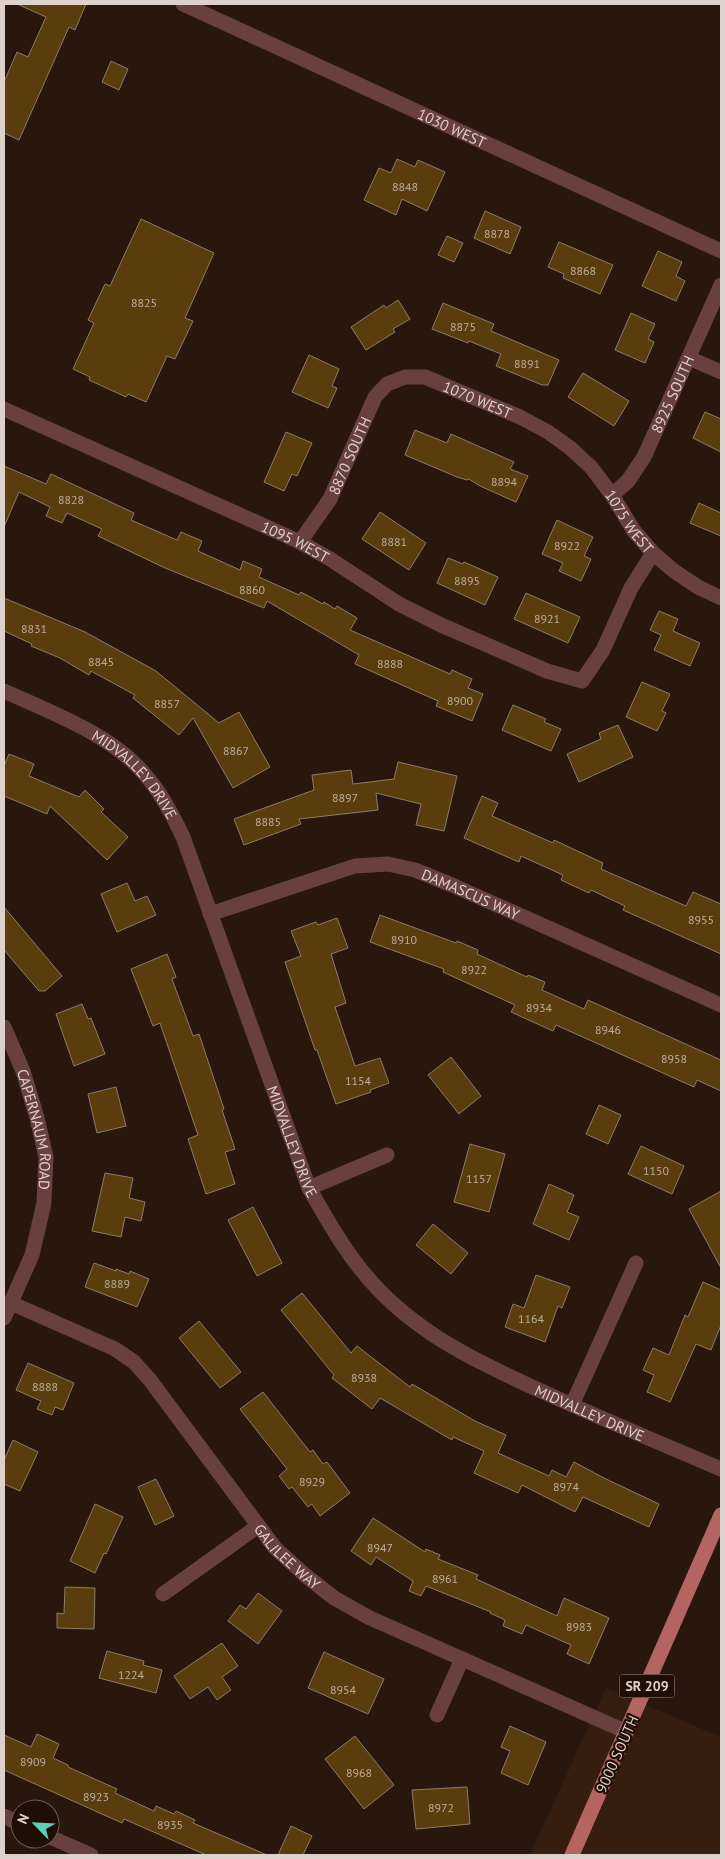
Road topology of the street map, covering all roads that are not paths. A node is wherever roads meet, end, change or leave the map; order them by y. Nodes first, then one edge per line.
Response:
1 (183, 4) edge
2 (721, 251) edge
3 (721, 285) edge
4 (689, 358) junction
5 (721, 372) edge
6 (405, 377) joint
7 (4, 408) edge
8 (548, 432) joint
9 (612, 495) junction
10 (300, 542) junction
11 (653, 553) junction
12 (721, 598) edge
13 (4, 691) edge
14 (210, 914) junction
15 (721, 1004) edge
16 (4, 1027) edge
17 (387, 1155) dead end
18 (309, 1188) junction
19 (636, 1262) dead end
20 (11, 1303) junction
21 (4, 1318) edge
22 (572, 1405) junction
23 (721, 1469) edge
24 (721, 1515) edge
25 (258, 1526) junction
26 (163, 1594) dead end
27 (462, 1660) junction
28 (437, 1716) dead end
29 (627, 1732) junction
30 (60, 1841) edge
31 (91, 1855) edge
32 (572, 1855) edge

1 - 2 street, 1030 WEST
3 - 4 street, 8925 SOUTH
4 - 5 street
4 - 9 street, 8925 SOUTH
6 - 8 street, 1070 WEST
6 - 10 street, 8870 SOUTH
7 - 10 street, 1095 WEST
8 - 9 street, 1075 WEST
9 - 11 street, 1075 WEST
10 - 11 street, 1095 WEST
11 - 12 street, 1075 WEST
13 - 14 street, MIDVALLEY DRIVE
14 - 15 street, DAMASCUS WAY
14 - 18 street, MIDVALLEY DRIVE
16 - 20 street, CAPERNAUM ROAD
17 - 18 street
18 - 22 street, MIDVALLEY DRIVE
19 - 22 street
20 - 21 street, CAPERNAUM ROAD
20 - 25 street, GALILEE WAY
22 - 23 street, MIDVALLEY DRIVE
24 - 29 main road, 9000 SOUTH / SR 209
25 - 26 street
25 - 27 street, GALILEE WAY
27 - 28 street
27 - 29 street, GALILEE WAY
29 - 32 main road, 9000 SOUTH / SR 209
30 - 31 street

